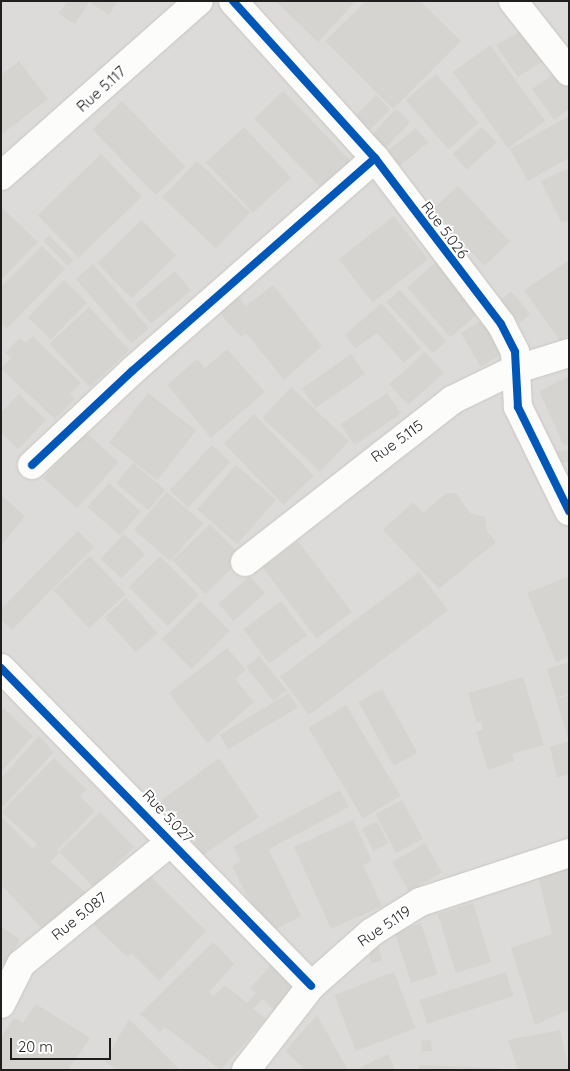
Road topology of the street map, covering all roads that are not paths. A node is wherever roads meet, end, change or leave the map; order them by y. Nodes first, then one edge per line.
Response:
1 (199, 1) edge
2 (234, 1) edge
3 (513, 1) edge
4 (568, 70) edge
5 (375, 158) junction
6 (1, 176) edge
7 (569, 353) edge
8 (514, 370) junction
9 (32, 465) dead end
10 (569, 511) edge
11 (245, 562) dead end
12 (1, 668) edge
13 (173, 840) junction
14 (569, 853) edge
15 (310, 986) junction
16 (1, 1004) edge
17 (246, 1070) edge

1 - 6 street, Rue 5.117
2 - 5 street, Rue 5.026
3 - 4 street
5 - 8 street, Rue 5.026
5 - 9 street
7 - 8 street, Rue 5.115
8 - 10 street, Rue 5.026
8 - 11 street, Rue 5.115
12 - 13 street, Rue 5.027
13 - 15 street, Rue 5.027
13 - 16 street, Rue 5.087
14 - 15 street, Rue 5.119
15 - 17 street, Rue 5.119

